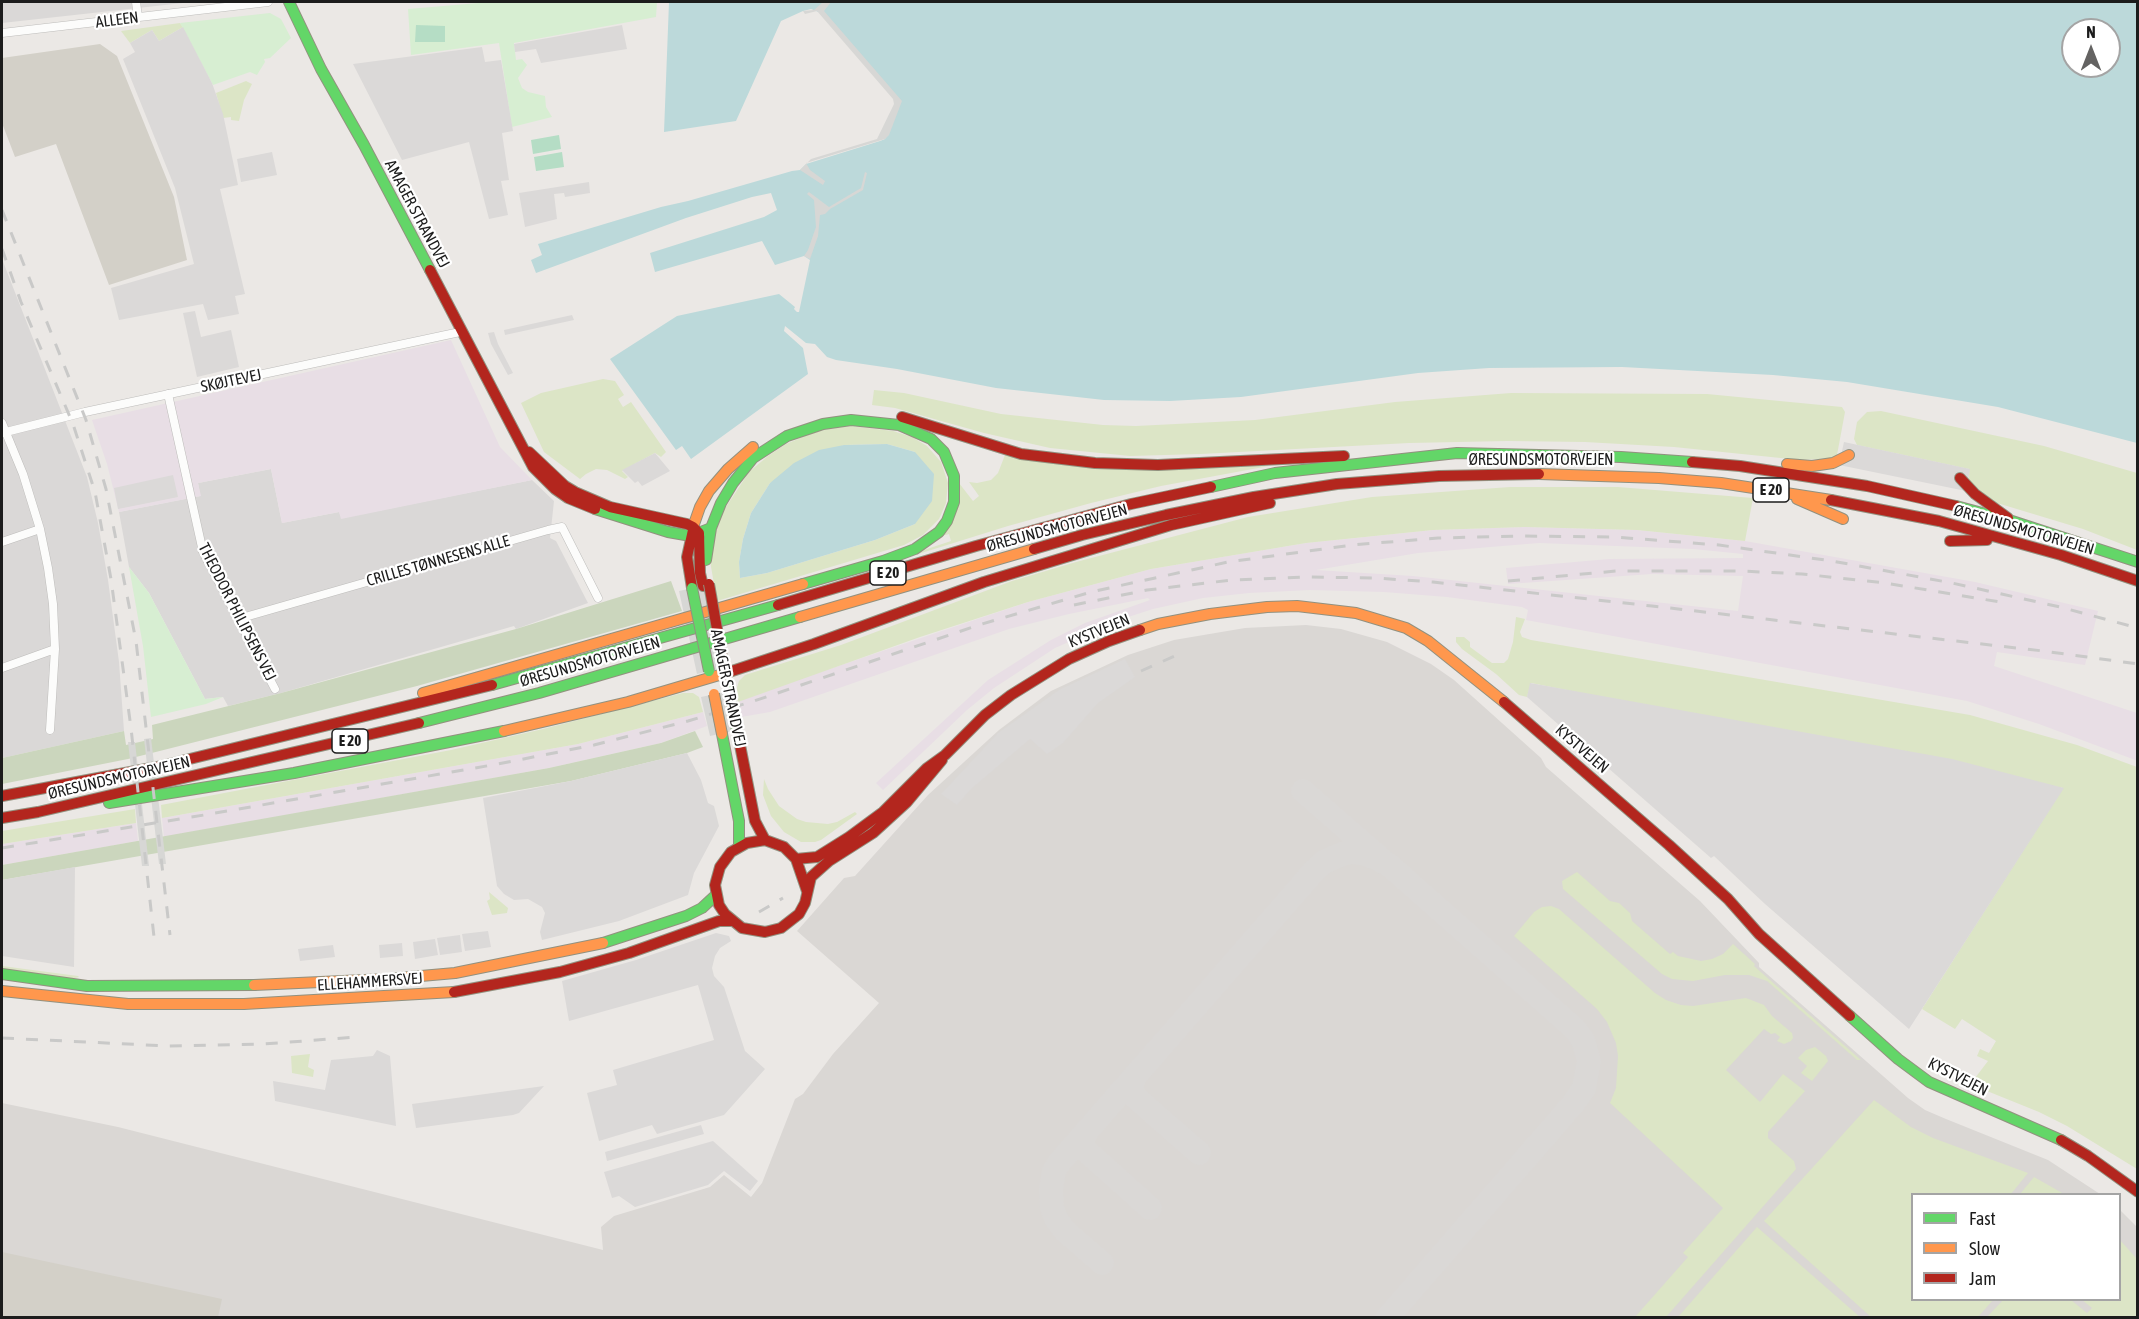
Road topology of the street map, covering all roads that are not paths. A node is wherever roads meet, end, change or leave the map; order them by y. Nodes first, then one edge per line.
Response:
1 (136, 2) edge
2 (268, 2) edge
3 (289, 2) edge
4 (138, 17) junction
5 (2, 33) edge
6 (460, 332) junction
7 (168, 394) junction
8 (3, 429) edge
9 (1457, 453) junction
10 (1849, 455) dead end
11 (1755, 468) junction
12 (1960, 478) dead end
13 (1394, 480) junction
14 (1765, 489) junction
15 (1842, 519) dead end
16 (2012, 521) junction
17 (711, 528) junction
18 (40, 529) junction
19 (695, 532) junction
20 (1950, 541) dead end
21 (2, 542) edge
22 (2022, 543) junction
23 (2138, 562) edge
24 (2138, 581) edge
25 (701, 586) junction
26 (598, 598) dead end
27 (238, 619) junction
28 (55, 649) junction
29 (2, 668) edge
30 (725, 670) junction
31 (710, 674) junction
32 (276, 689) dead end
33 (324, 725) junction
34 (50, 730) dead end
35 (945, 755) junction
36 (2, 796) edge
37 (38, 812) junction
38 (2, 818) edge
39 (765, 840) junction
40 (739, 846) junction
41 (796, 859) junction
42 (807, 891) junction
43 (716, 895) junction
44 (732, 921) junction
45 (2, 974) edge
46 (87, 986) junction
47 (2, 991) edge
48 (86, 1002) junction
49 (2138, 1192) edge

1 - 4 street
2 - 4 street, ALLEEN
3 - 6 main road, AMAGER STRANDVEJ
4 - 5 street, ALLEEN
6 - 7 street, SKØJTEVEJ
6 - 19 main road, AMAGER STRANDVEJ
7 - 8 street, SKØJTEVEJ
7 - 27 street, THEODOR PHILIPSENS VEJ
8 - 18 street
9 - 11 main road, ØRESUNDSMOTORVEJEN / E 20
9 - 19 main road
9 - 33 main road, ØRESUNDSMOTORVEJEN / E 20
10 - 11 main road
11 - 16 main road, ØRESUNDSMOTORVEJEN / E 20
12 - 16 main road
13 - 14 main road, ØRESUNDSMOTORVEJEN / E 20
13 - 30 main road
13 - 37 main road, ØRESUNDSMOTORVEJEN / E 20
14 - 15 main road
14 - 22 main road, ØRESUNDSMOTORVEJEN / E 20
16 - 23 main road, ØRESUNDSMOTORVEJEN / E 20
17 - 19 main road
17 - 25 main road, AMAGER STRANDVEJ
17 - 33 main road, AMAGER STRANDVEJ
18 - 21 street
18 - 28 street
19 - 25 main road, AMAGER STRANDVEJ
20 - 22 main road
22 - 24 main road, ØRESUNDSMOTORVEJEN / E 20
25 - 30 main road, AMAGER STRANDVEJ, bridge
25 - 31 main road, AMAGER STRANDVEJ, bridge
26 - 27 street, CRILLES TØNNESENS ALLE
27 - 32 street, THEODOR PHILIPSENS VEJ
28 - 29 street
28 - 34 street
30 - 31 main road
30 - 39 main road, AMAGER STRANDVEJ, bridge
31 - 37 main road
31 - 40 main road, AMAGER STRANDVEJ, bridge
33 - 36 main road, ØRESUNDSMOTORVEJEN / E 20
35 - 41 main road, KYSTVEJEN
35 - 42 main road, KYSTVEJEN
35 - 49 main road, KYSTVEJEN
37 - 38 main road, ØRESUNDSMOTORVEJEN / E 20
39 - 40 main road
39 - 41 main road
40 - 43 main road
41 - 42 main road
42 - 44 main road
43 - 44 main road
43 - 46 main road, ELLEHAMMERSVEJ
44 - 48 main road, ELLEHAMMERSVEJ
45 - 46 main road, ELLEHAMMERSVEJ
46 - 48 main road
47 - 48 main road, ELLEHAMMERSVEJ

